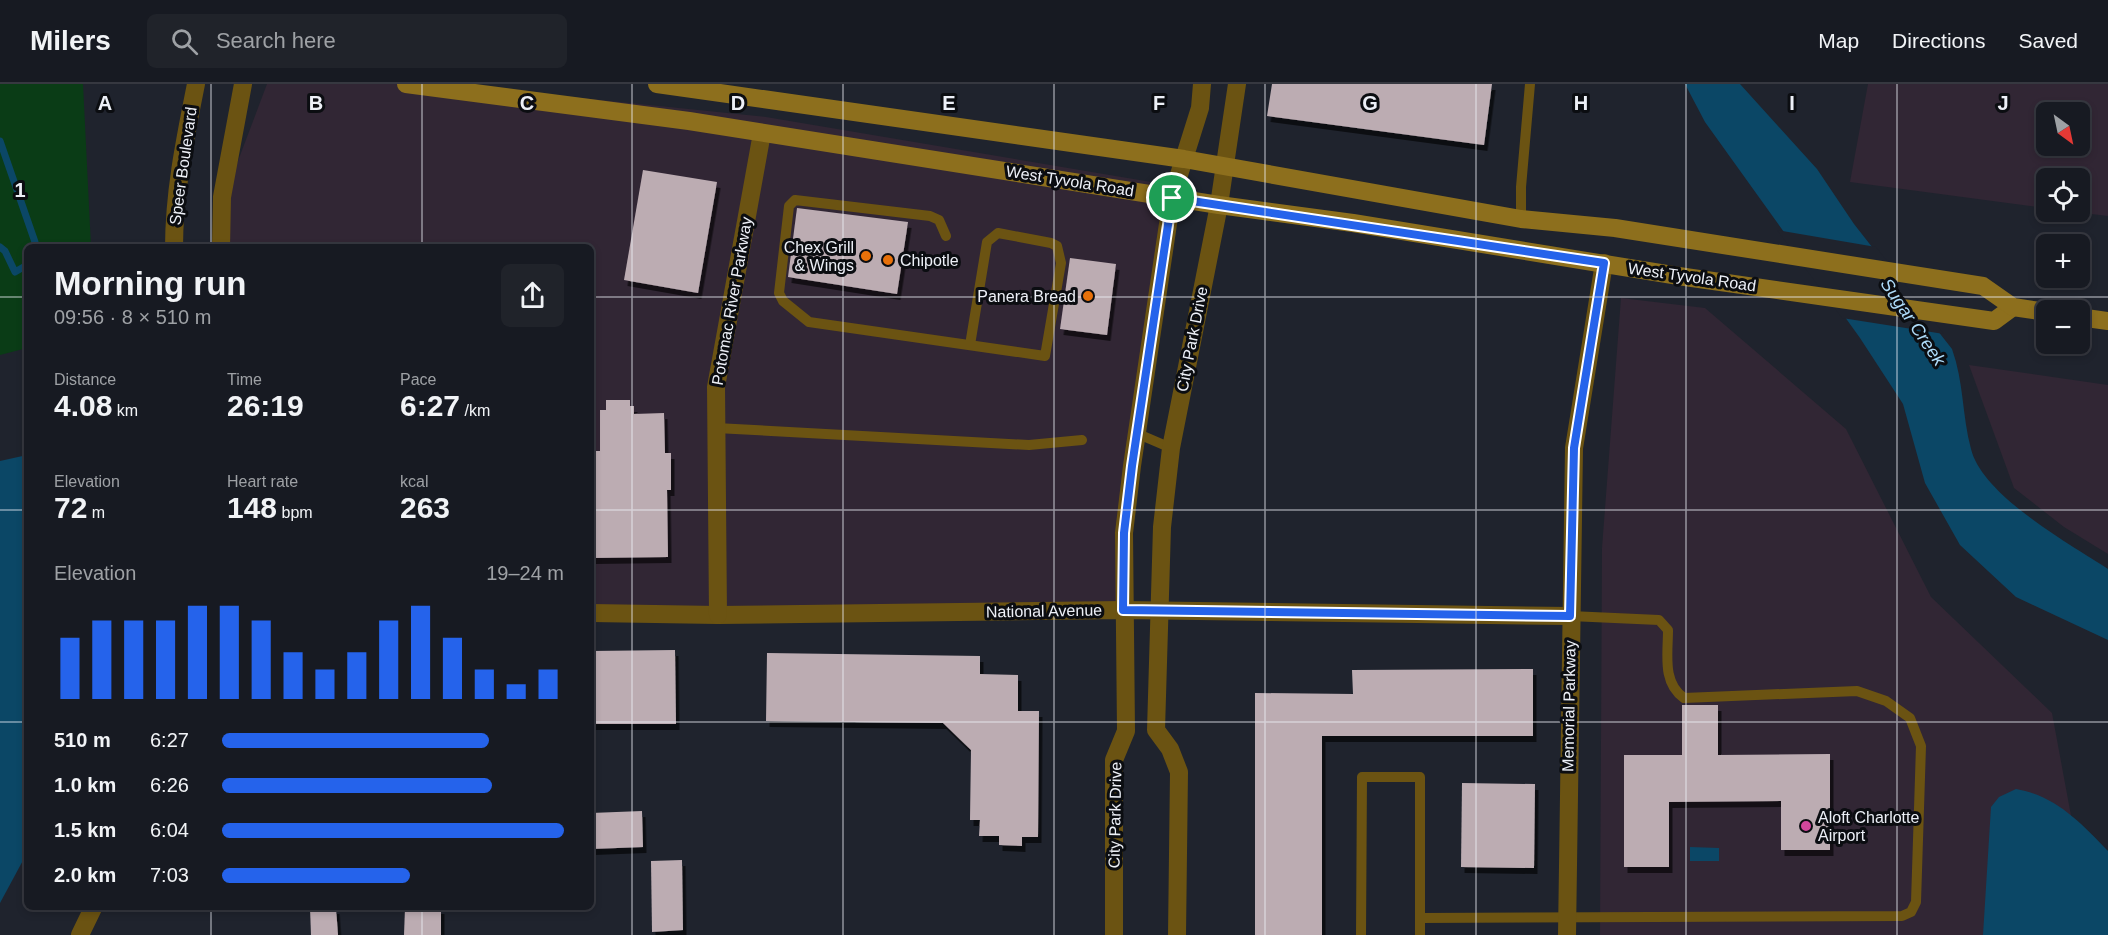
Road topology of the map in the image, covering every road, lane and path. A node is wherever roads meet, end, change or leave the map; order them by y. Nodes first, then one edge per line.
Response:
1 (196, 84) edge
2 (243, 84) edge
3 (406, 84) edge
4 (657, 84) edge
5 (1202, 84) edge
6 (1237, 84) edge
7 (1530, 84) edge
8 (762, 133) junction
9 (1184, 159) junction
10 (1223, 167) junction
11 (1172, 198) junction
12 (1219, 205) junction
13 (1521, 219) junction
14 (946, 236) dead end
15 (174, 244) edge
16 (221, 244) edge
17 (1604, 263) junction
18 (2013, 307) junction
19 (2036, 310) edge
20 (2090, 319) edge
21 (2108, 321) edge
22 (970, 345) junction
23 (716, 428) junction
24 (1136, 434) junction
25 (1082, 440) dead end
26 (1172, 448) junction
27 (1123, 610) junction
28 (1159, 611) junction
29 (594, 613) edge
30 (718, 615) junction
31 (1570, 616) junction
32 (92, 910) edge
33 (1420, 918) junction
34 (1567, 926) edge
35 (80, 935) edge
36 (1114, 935) edge
37 (1177, 935) edge
38 (1361, 935) edge
39 (1420, 935) edge

1 - 15 street, Speer Boulevard
2 - 16 street
3 - 8 main road, West Tyvola Road
4 - 9 main road
5 - 9 street, City Park Drive
6 - 10 street, City Park Drive
7 - 13 lane
8 - 11 main road, West Tyvola Road
8 - 23 street, Potomac River Parkway
9 - 10 main road
9 - 11 street, City Park Drive
10 - 12 street, City Park Drive
10 - 13 main road
11 - 12 main road, West Tyvola Road
11 - 24 street, City Park Drive
12 - 17 main road, West Tyvola Road
12 - 26 street, City Park Drive
13 - 18 main road
14 - 22 lane
17 - 18 main road, West Tyvola Road
17 - 31 street, Memorial Parkway
18 - 19 main road
20 - 21 main road
22 - 22 lane
23 - 25 lane
23 - 30 street, Potomac River Parkway
24 - 26 lane
24 - 27 street, City Park Drive
26 - 28 street, City Park Drive
27 - 28 street, National Avenue
27 - 30 street, National Avenue
27 - 36 street, City Park Drive
28 - 31 street, National Avenue
28 - 37 street, City Park Drive
29 - 30 street, National Avenue
31 - 34 street, Memorial Parkway
31 - 34 lane
32 - 35 street
33 - 34 lane
33 - 38 lane
33 - 39 lane

